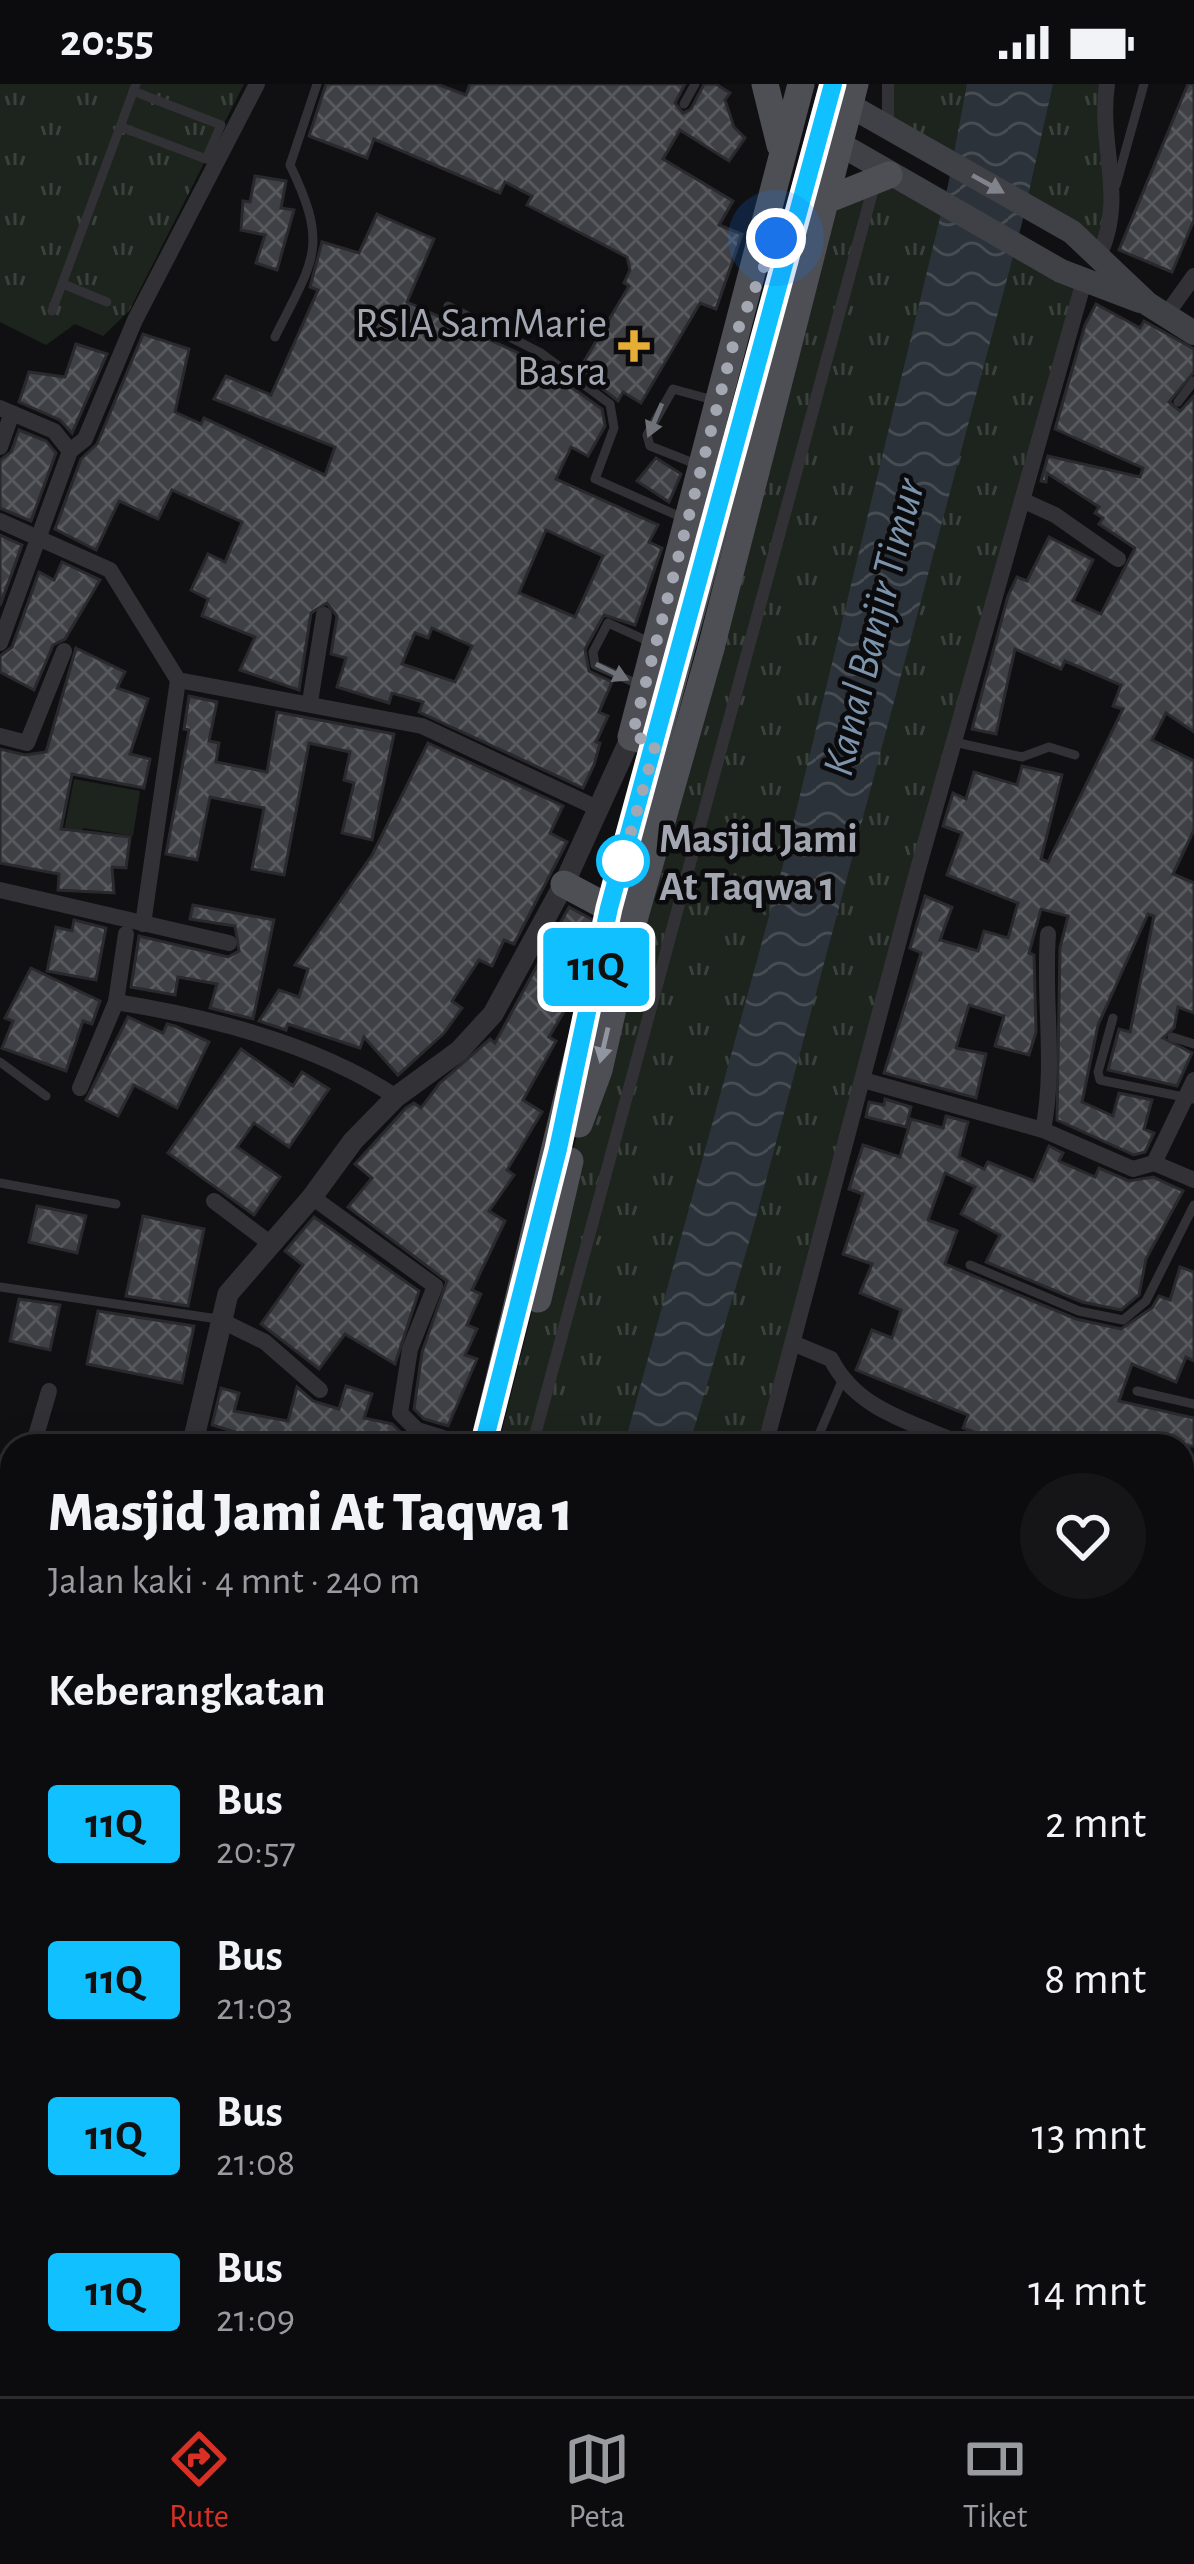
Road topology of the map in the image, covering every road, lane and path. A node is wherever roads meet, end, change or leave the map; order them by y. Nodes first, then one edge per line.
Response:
1 (256, 84) edge
2 (316, 84) edge
3 (695, 84) edge
4 (888, 84) edge
5 (1107, 84) edge
6 (1144, 84) edge
7 (134, 87) edge
8 (817, 89) edge
9 (684, 104) dead end
10 (121, 127) junction
11 (896, 132) junction
12 (845, 148) junction
13 (780, 155) junction
14 (888, 179) junction
15 (1114, 190) junction
16 (834, 197) junction
17 (1099, 256) junction
18 (815, 268) junction
19 (1072, 276) junction
20 (1194, 276) edge
21 (63, 284) junction
22 (107, 302) dead end
23 (448, 306) dead end
24 (1157, 310) junction
25 (52, 311) dead end
26 (1194, 333) edge
27 (736, 334) junction
28 (274, 337) dead end
29 (1194, 381) edge
30 (718, 402) junction
31 (1178, 402) dead end
32 (6, 411) edge
33 (0, 447) edge
34 (70, 452) junction
35 (702, 467) junction
36 (1022, 500) junction
37 (688, 520) junction
38 (0, 521) edge
39 (41, 541) junction
40 (1118, 559) dead end
41 (324, 615) dead end
42 (0, 643) edge
43 (684, 644) junction
44 (64, 651) dead end
45 (178, 680) junction
46 (645, 688) junction
47 (310, 702) junction
48 (0, 736) edge
49 (657, 740) junction
50 (954, 742) junction
51 (1075, 755) dead end
52 (597, 808) junction
53 (564, 884) junction
54 (0, 890) edge
55 (609, 908) junction
56 (143, 924) junction
57 (125, 934) dead end
58 (1048, 934) dead end
59 (229, 943) dead end
60 (116, 1002) junction
61 (1113, 1018) dead end
62 (1172, 1037) dead end
63 (1194, 1044) edge
64 (0, 1062) edge
65 (863, 1080) junction
66 (80, 1088) dead end
67 (1191, 1092) edge
68 (46, 1096) dead end
69 (396, 1097) junction
70 (1043, 1130) junction
71 (1154, 1162) junction
72 (1194, 1180) edge
73 (0, 1183) edge
74 (312, 1197) junction
75 (214, 1201) dead end
76 (116, 1204) dead end
77 (1194, 1205) edge
78 (271, 1244) junction
79 (970, 1265) dead end
80 (0, 1287) edge
81 (218, 1319) junction
82 (795, 1344) junction
83 (842, 1381) junction
84 (49, 1390) dead end
85 (320, 1390) dead end
86 (1137, 1390) dead end
87 (1194, 1404) edge
88 (36, 1434) edge
89 (194, 1434) edge
90 (430, 1434) edge
91 (486, 1434) edge
92 (501, 1434) edge
93 (535, 1434) edge
94 (769, 1434) edge
95 (819, 1434) edge
96 (939, 1434) edge

1 - 34 street
2 - 28 lane
3 - 9 lane
4 - 11 street
5 - 15 street
6 - 15 lane
7 - 10 lane
7 - 10 lane
8 - 11 main road
8 - 12 main road
8 - 12 main road
8 - 13 main road
8 - 13 main road
8 - 43 main road, bridge
10 - 21 lane
11 -> 17 main road
12 - 14 main road
12 - 16 main road
13 - 27 main road
14 - 16 main road
14 - 19 main road
14 - 93 street
15 - 17 street
16 - 18 main road
17 - 24 main road
18 - 27 main road
18 - 49 main road
19 - 24 main road
19 - 36 street
20 - 24 street
21 - 22 lane
21 - 25 lane
23 - 37 lane
24 - 26 main road
27 - 30 main road
29 - 31 lane
30 - 35 main road
30 -> 35 lane
32 - 33 street
32 - 34 street
34 - 39 street
35 - 37 main road
36 - 40 street
36 - 50 street
37 - 43 main road
38 - 39 street
39 - 42 street
39 - 45 street
41 - 47 street
43 - 46 main road
43 -> 46 lane
43 - 49 main road
44 - 48 street
45 - 47 street
45 - 56 street
46 - 49 main road
47 - 52 street
49 - 52 street
49 - 55 main road
49 -> 92 main road
50 - 51 lane
50 - 65 street
52 - 53 street
53 - 55 main road
53 - 69 street
54 - 56 street
55 - 91 main road
56 - 59 street
57 - 60 street
58 - 70 street
60 - 66 street
60 - 69 street
61 - 67 lane
62 - 63 lane
64 - 68 lane
65 - 70 street
65 - 82 street
67 - 71 street
69 - 74 street
70 - 71 street
71 - 72 street
73 - 76 lane
74 - 78 street
74 - 90 street
75 - 78 street
77 - 79 lane
78 - 81 street
80 - 81 lane
81 - 85 street
81 - 89 street
82 - 83 street
82 - 94 street
83 - 95 lane
83 - 96 street
84 - 88 street
86 - 87 lane

